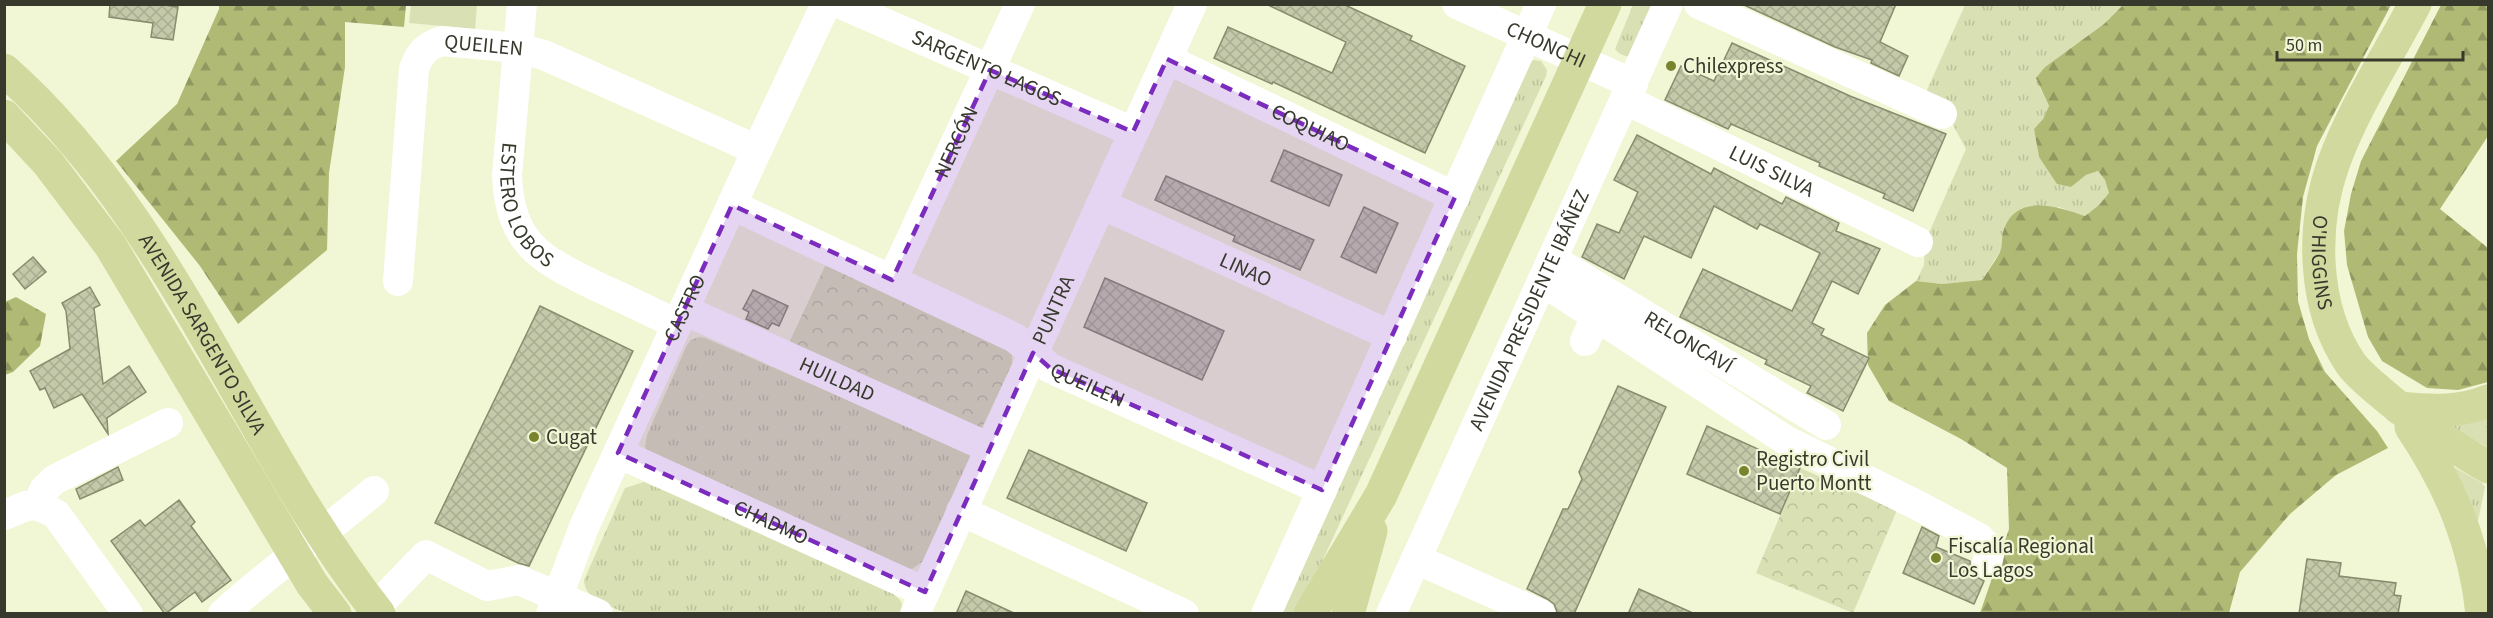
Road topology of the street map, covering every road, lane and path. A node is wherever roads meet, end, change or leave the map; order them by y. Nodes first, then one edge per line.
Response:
1 (522, 4) edge
2 (826, 4) edge
3 (841, 4) edge
4 (1020, 4) edge
5 (1192, 4) edge
6 (1457, 4) edge
7 (1541, 4) edge
8 (1605, 4) edge
9 (1668, 4) edge
10 (1699, 4) edge
11 (2415, 4) edge
12 (1527, 36) junction
13 (518, 48) junction
14 (1167, 59) junction
15 (1580, 61) junction
16 (990, 69) junction
17 (4, 70) edge
18 (1629, 92) junction
19 (1942, 114) dead end
20 (4, 116) edge
21 (1133, 132) junction
22 (757, 150) junction
23 (1455, 196) junction
24 (1101, 204) junction
25 (732, 206) junction
26 (1918, 242) dead end
27 (1547, 270) junction
28 (398, 280) dead end
29 (892, 280) junction
30 (680, 317) junction
31 (1392, 336) junction
32 (1033, 353) junction
33 (2488, 401) edge
34 (2398, 408) junction
35 (168, 423) dead end
36 (1826, 425) dead end
37 (990, 448) junction
38 (618, 453) junction
39 (2488, 467) edge
40 (1322, 490) junction
41 (374, 491) dead end
42 (1381, 495) junction
43 (37, 505) junction
44 (961, 511) junction
45 (4, 515) edge
46 (324, 534) junction
47 (294, 554) junction
48 (1416, 559) junction
49 (1987, 564) dead end
50 (2488, 583) edge
51 (920, 603) edge
52 (554, 604) edge
53 (377, 611) edge
54 (128, 614) edge
55 (223, 614) edge
56 (334, 614) edge
57 (598, 614) edge
58 (1184, 614) edge
59 (1266, 614) edge
60 (1310, 614) edge
61 (1347, 614) edge
62 (1391, 614) edge
63 (1540, 614) edge
64 (2484, 614) edge

1 - 13 street, ESTERO LOBOS
2 - 22 street, CASTRO
3 - 16 street, SARGENTO LAGOS
4 - 16 street, NERCÓN
5 - 14 street, PUNTRA
6 - 12 street, CHONCHI
7 - 12 street
8 - 15 main road
9 - 18 street, AVENIDA PRESIDENTE IBÁÑEZ
10 - 19 street
11 - 34 main road, O'HIGGINS
12 - 15 street, CHONCHI
12 - 23 street
13 - 22 street, QUEILEN
13 - 28 street, QUEILEN
13 - 30 street, ESTERO LOBOS
14 - 21 street, PUNTRA
14 - 23 street, COQUIAO
15 - 18 street, CHONCHI
15 - 42 main road
16 - 21 street, SARGENTO LAGOS
16 - 29 street, NERCÓN
17 - 46 main road, AVENIDA SARGENTO SILVA
18 - 26 street, LUIS SILVA
18 - 27 street, AVENIDA PRESIDENTE IBÁÑEZ
20 - 47 main road, AVENIDA SARGENTO SILVA
21 - 24 street, PUNTRA
22 - 25 street, CASTRO
23 - 31 street
24 - 31 street, LINAO
24 - 32 street, PUNTRA
25 - 29 street, QUEILEN
25 - 30 street, CASTRO
27 - 36 street, RELONCAVÍ
27 - 48 street, AVENIDA PRESIDENTE IBÁÑEZ
27 - 49 street
29 - 32 street, QUEILEN
30 - 37 street, HUILDAD
30 - 38 street, CASTRO
31 - 40 street
32 - 37 street, PUNTRA
32 - 40 street, QUEILEN
33 - 34 main road
34 - 39 main road, O'HIGGINS
34 - 64 main road
35 - 43 street
37 - 44 street, PUNTRA
38 - 51 street, CHADMO
38 - 52 street, CASTRO
40 - 59 street
41 - 46 street
42 - 60 main road
42 - 61 main road
43 - 45 street
43 - 54 street
44 - 51 street, PUNTRA
44 - 58 street
46 - 47 street
46 - 53 main road, AVENIDA SARGENTO SILVA
47 - 55 street
47 - 56 main road, AVENIDA SARGENTO SILVA
48 - 62 street, AVENIDA PRESIDENTE IBÁÑEZ
48 - 63 street
50 - 64 main road
52 - 53 street
52 - 57 street

